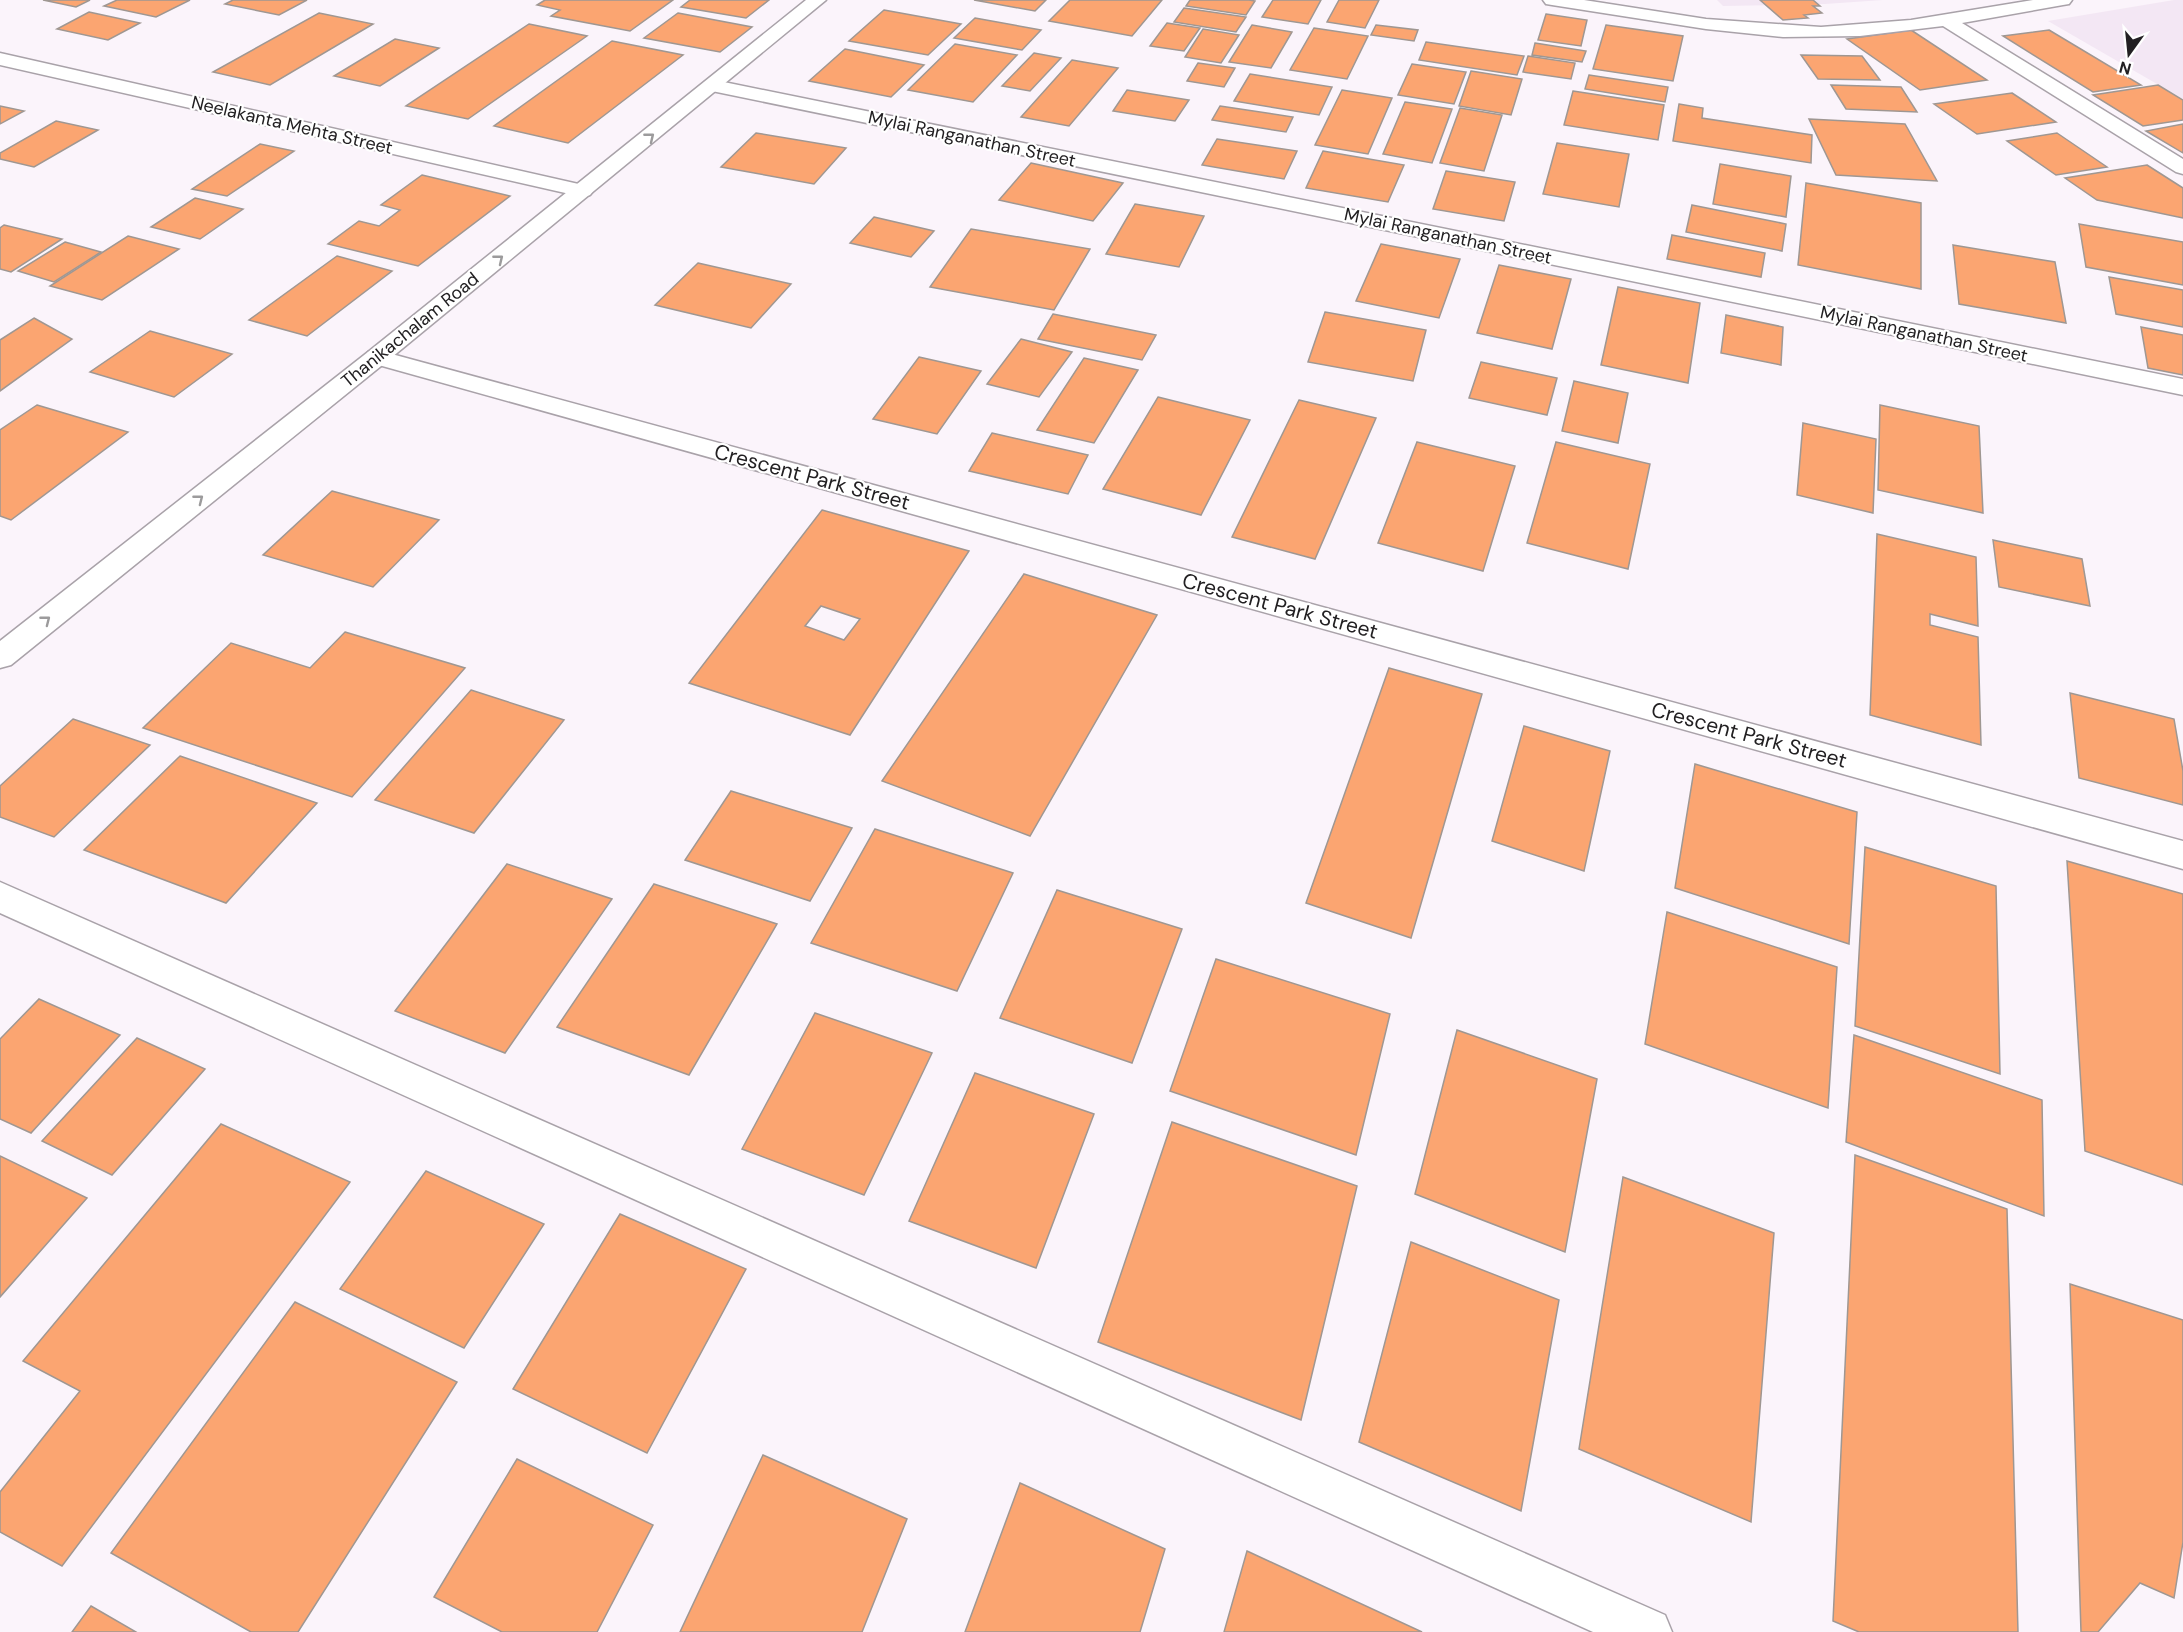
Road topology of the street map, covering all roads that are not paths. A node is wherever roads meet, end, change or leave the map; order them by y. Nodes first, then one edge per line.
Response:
1 (817, 0) edge
2 (1552, 0) edge
3 (2064, 0) edge
4 (1711, 9) dead end
5 (1945, 20) junction
6 (1723, 27) junction
7 (0, 59) edge
8 (714, 86) junction
9 (2183, 168) edge
10 (583, 191) junction
11 (377, 357) junction
12 (2183, 387) edge
13 (0, 657) edge
14 (2183, 855) edge
15 (0, 897) edge
16 (1648, 1632) edge

1 - 8 street, Thanikachalam Road
2 - 6 street
3 - 5 street
4 - 6 street
5 - 6 street
5 - 9 street
7 - 10 street, Neelakanta Mehta Street
10 -> 8 street, Thanikachalam Road
8 - 12 street, Mylai Ranganathan Street
11 -> 10 street, Thanikachalam Road
13 -> 11 street, Thanikachalam Road
11 - 14 street, Crescent Park Street
15 - 16 street

